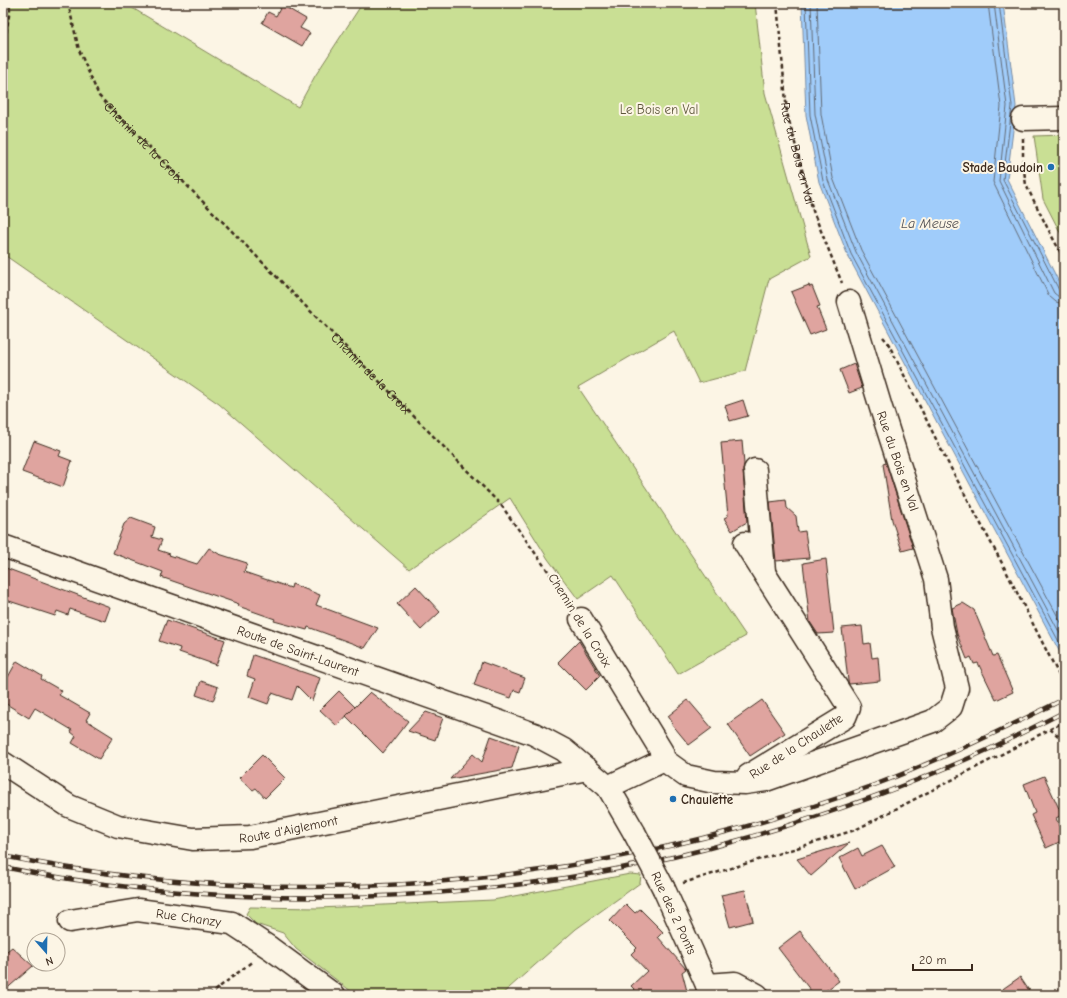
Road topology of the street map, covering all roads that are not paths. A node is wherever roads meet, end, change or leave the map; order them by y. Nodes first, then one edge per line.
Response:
1 (1064, 118) edge
2 (1023, 119) road end
3 (849, 302) road end
4 (755, 470) dead end
5 (745, 543) dead end
6 (3, 546) edge
7 (764, 574) junction
8 (581, 619) road end
9 (664, 760) junction
10 (3, 763) edge
11 (587, 769) junction
12 (745, 782) junction
13 (608, 787) junction
14 (70, 921) dead end
15 (709, 990) edge
16 (334, 995) edge
17 (757, 995) edge

1 - 2 street
3 - 12 street, Rue du Bois en Val
4 - 7 street
5 - 7 street, Rue de la Chaulette
6 - 11 street, Route de Saint-Laurent
7 - 12 street, Rue de la Chaulette
8 - 9 street, Chemin de la Croix
9 - 12 street, Rue de la Chaulette
9 - 13 street
10 - 11 street, Route d'Aiglemont
11 - 13 street, Route de Saint-Laurent
13 - 15 street, Rue des 2 Ponts, bridge
14 - 16 street, Rue Chanzy
15 - 17 street

